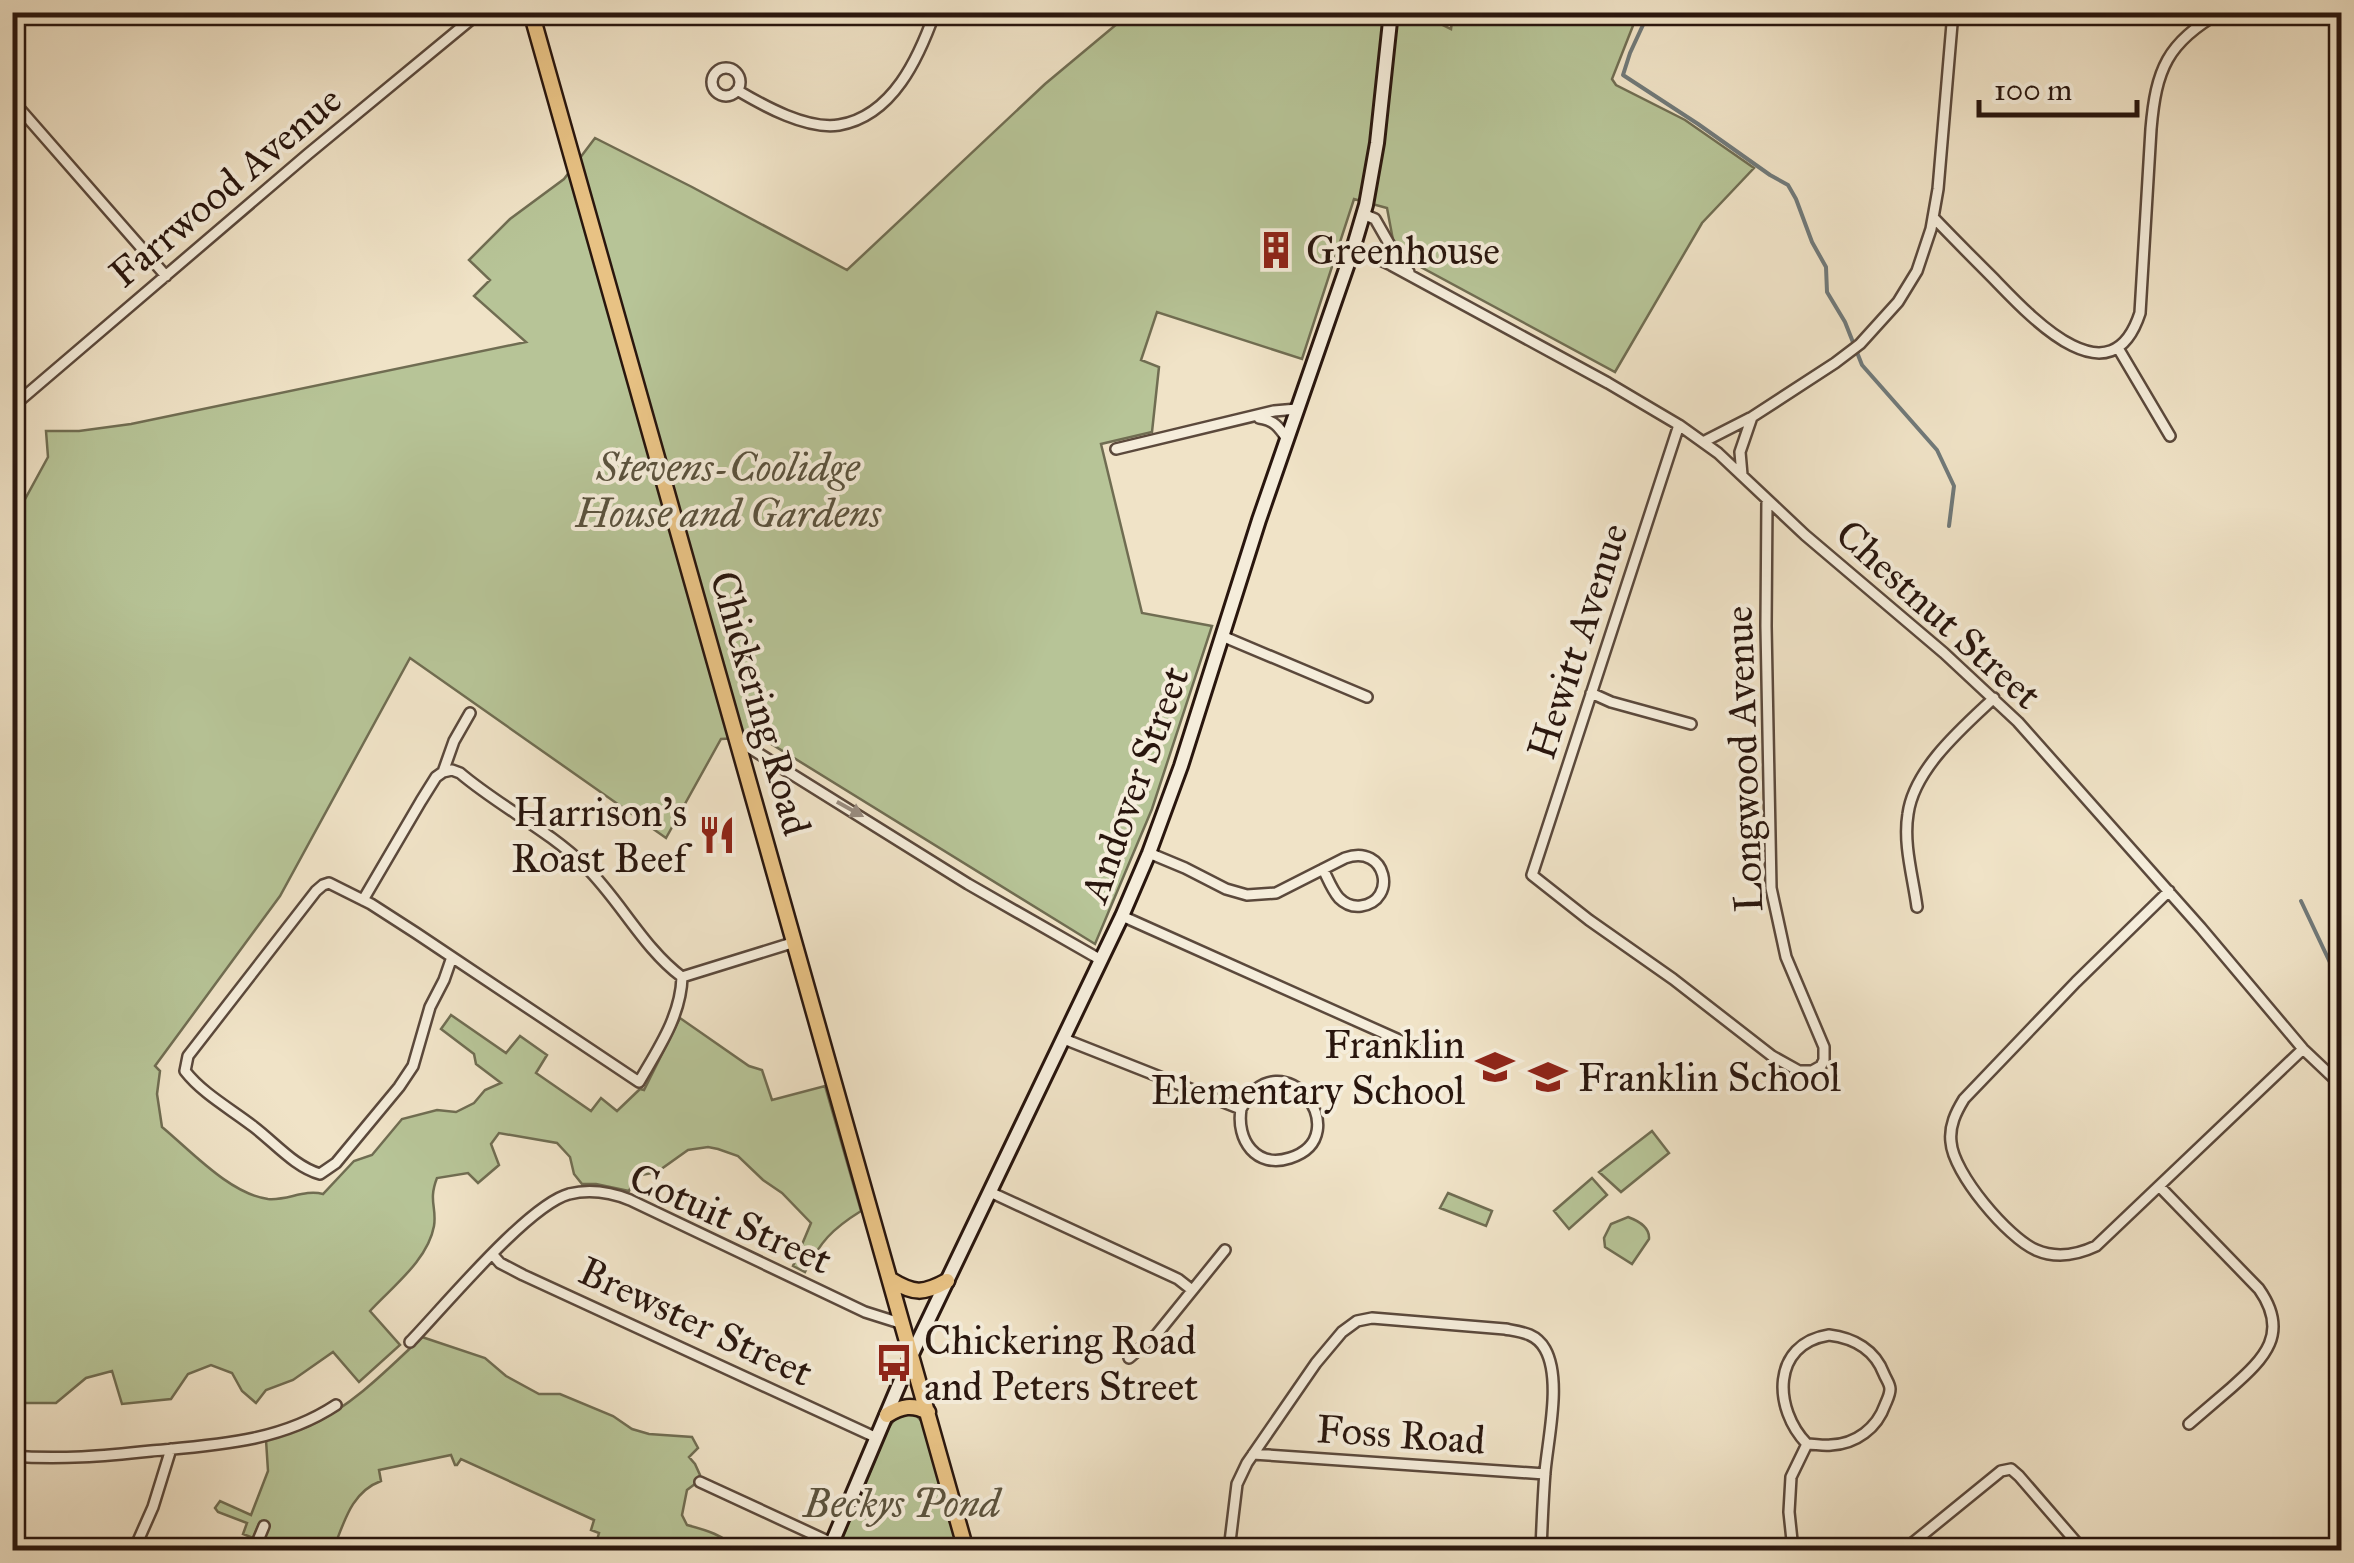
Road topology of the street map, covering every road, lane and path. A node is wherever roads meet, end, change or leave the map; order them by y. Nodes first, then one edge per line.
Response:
1 (480, 12) edge
2 (530, 12) edge
3 (935, 12) edge
4 (1392, 12) edge
5 (1954, 12) edge
6 (2221, 12) edge
7 (738, 90) dead end
8 (12, 100) edge
9 (1363, 214) junction
10 (1933, 217) junction
11 (1352, 249) junction
12 (166, 276) junction
13 (1418, 281) junction
14 (2118, 348) junction
15 (12, 407) edge
16 (1297, 408) junction
17 (1251, 417) junction
18 (1752, 417) junction
19 (1679, 425) junction
20 (2170, 436) dead end
21 (1286, 439) junction
22 (1704, 442) junction
23 (1116, 450) dead end
24 (1742, 475) junction
25 (1768, 500) junction
26 (1222, 636) junction
27 (1591, 694) junction
28 (1366, 696) dead end
29 (1994, 698) junction
30 (470, 713) dead end
31 (1691, 724) dead end
32 (737, 740) junction
33 (442, 772) junction
34 (1149, 853) junction
35 (1323, 870) junction
36 (1532, 875) joint
37 (2169, 891) junction
38 (364, 900) junction
39 (1917, 906) dead end
40 (1122, 916) junction
41 (795, 942) junction
42 (452, 957) junction
43 (1101, 960) junction
44 (682, 977) junction
45 (1064, 1039) junction
46 (2303, 1049) junction
47 (1426, 1052) dead end
48 (2342, 1086) edge
49 (1241, 1108) junction
50 (2160, 1187) junction
51 (990, 1192) junction
52 (1225, 1250) dead end
53 (493, 1256) junction
54 (890, 1280) junction
55 (947, 1281) junction
56 (1192, 1290) junction
57 (903, 1324) junction
58 (410, 1342) dead end
59 (912, 1354) junction
60 (1129, 1358) dead end
61 (336, 1405) dead end
62 (928, 1412) junction
63 (887, 1414) junction
64 (2189, 1424) dead end
65 (877, 1438) junction
66 (1807, 1444) junction
67 (171, 1450) junction
68 (1253, 1454) junction
69 (12, 1456) edge
70 (1545, 1474) junction
71 (700, 1482) dead end
72 (264, 1526) dead end
73 (831, 1546) edge
74 (134, 1550) edge
75 (254, 1550) edge
76 (966, 1550) edge
77 (1229, 1550) edge
78 (1540, 1550) edge
79 (1793, 1550) edge
80 (1904, 1550) edge
81 (2083, 1550) edge

1 - 12 street, Farrwood Avenue
2 - 32 main road, Chickering Road
3 - 7 street
4 - 9 main road, Andover Street
5 - 10 street
6 - 14 street
8 - 12 street
9 - 11 main road, Andover Street
9 - 13 street, Chestnut Street
10 - 14 street
10 - 18 street
11 - 13 street, Chestnut Street
11 - 16 main road, Andover Street
12 - 15 street, Farrwood Avenue
13 - 19 street, Chestnut Street
14 - 20 street
16 - 17 street
16 - 21 main road, Andover Street
17 - 21 street
17 - 23 street
18 - 22 street
18 - 24 street
19 - 22 street, Chestnut Street
19 - 27 street, Hewitt Avenue
21 - 26 main road, Andover Street
22 - 24 street, Chestnut Street
24 - 25 street, Chestnut Street
25 - 29 street, Chestnut Street
25 - 36 street, Longwood Avenue
26 - 28 street
26 - 34 main road, Andover Street
27 - 31 street
27 - 36 street, Hewitt Avenue
29 - 37 street, Chestnut Street
29 - 39 street
30 - 33 street
32 - 41 main road, Chickering Road
32 -> 43 street
33 - 38 street
33 - 44 street
34 - 35 street
34 - 40 main road, Andover Street
35 - 35 street
37 - 46 street, Chestnut Street
37 - 50 street
38 - 42 street
38 - 42 street
40 - 43 main road, Andover Street
40 - 47 street
41 - 44 street
41 - 54 main road, Chickering Road
42 - 44 street
43 - 45 main road, Andover Street
45 - 49 street
45 - 51 main road, Andover Street
46 - 48 street, Chestnut Street
46 - 50 street
49 - 49 street
50 - 64 street
51 - 55 main road, Andover Street
51 - 56 street
52 - 56 street
53 - 57 street, Cotuit Street
53 - 58 street, Cotuit Street
53 - 65 street, Brewster Street
54 - 55 main road
54 - 57 main road, Chickering Road
55 - 59 main road, Andover Street
56 - 60 street
57 - 59 main road, Chickering Road
59 - 62 main road
59 - 63 main road, Andover Street
61 - 67 street
62 - 63 main road
62 - 76 main road
63 - 65 main road, Andover Street
65 - 73 main road, Andover Street
66 - 66 street
66 - 79 street
67 - 69 street
67 - 74 street
68 - 70 street, Foss Road
68 - 70 street
68 - 77 street
70 - 78 street
71 - 73 street
72 - 75 street
80 - 81 street

